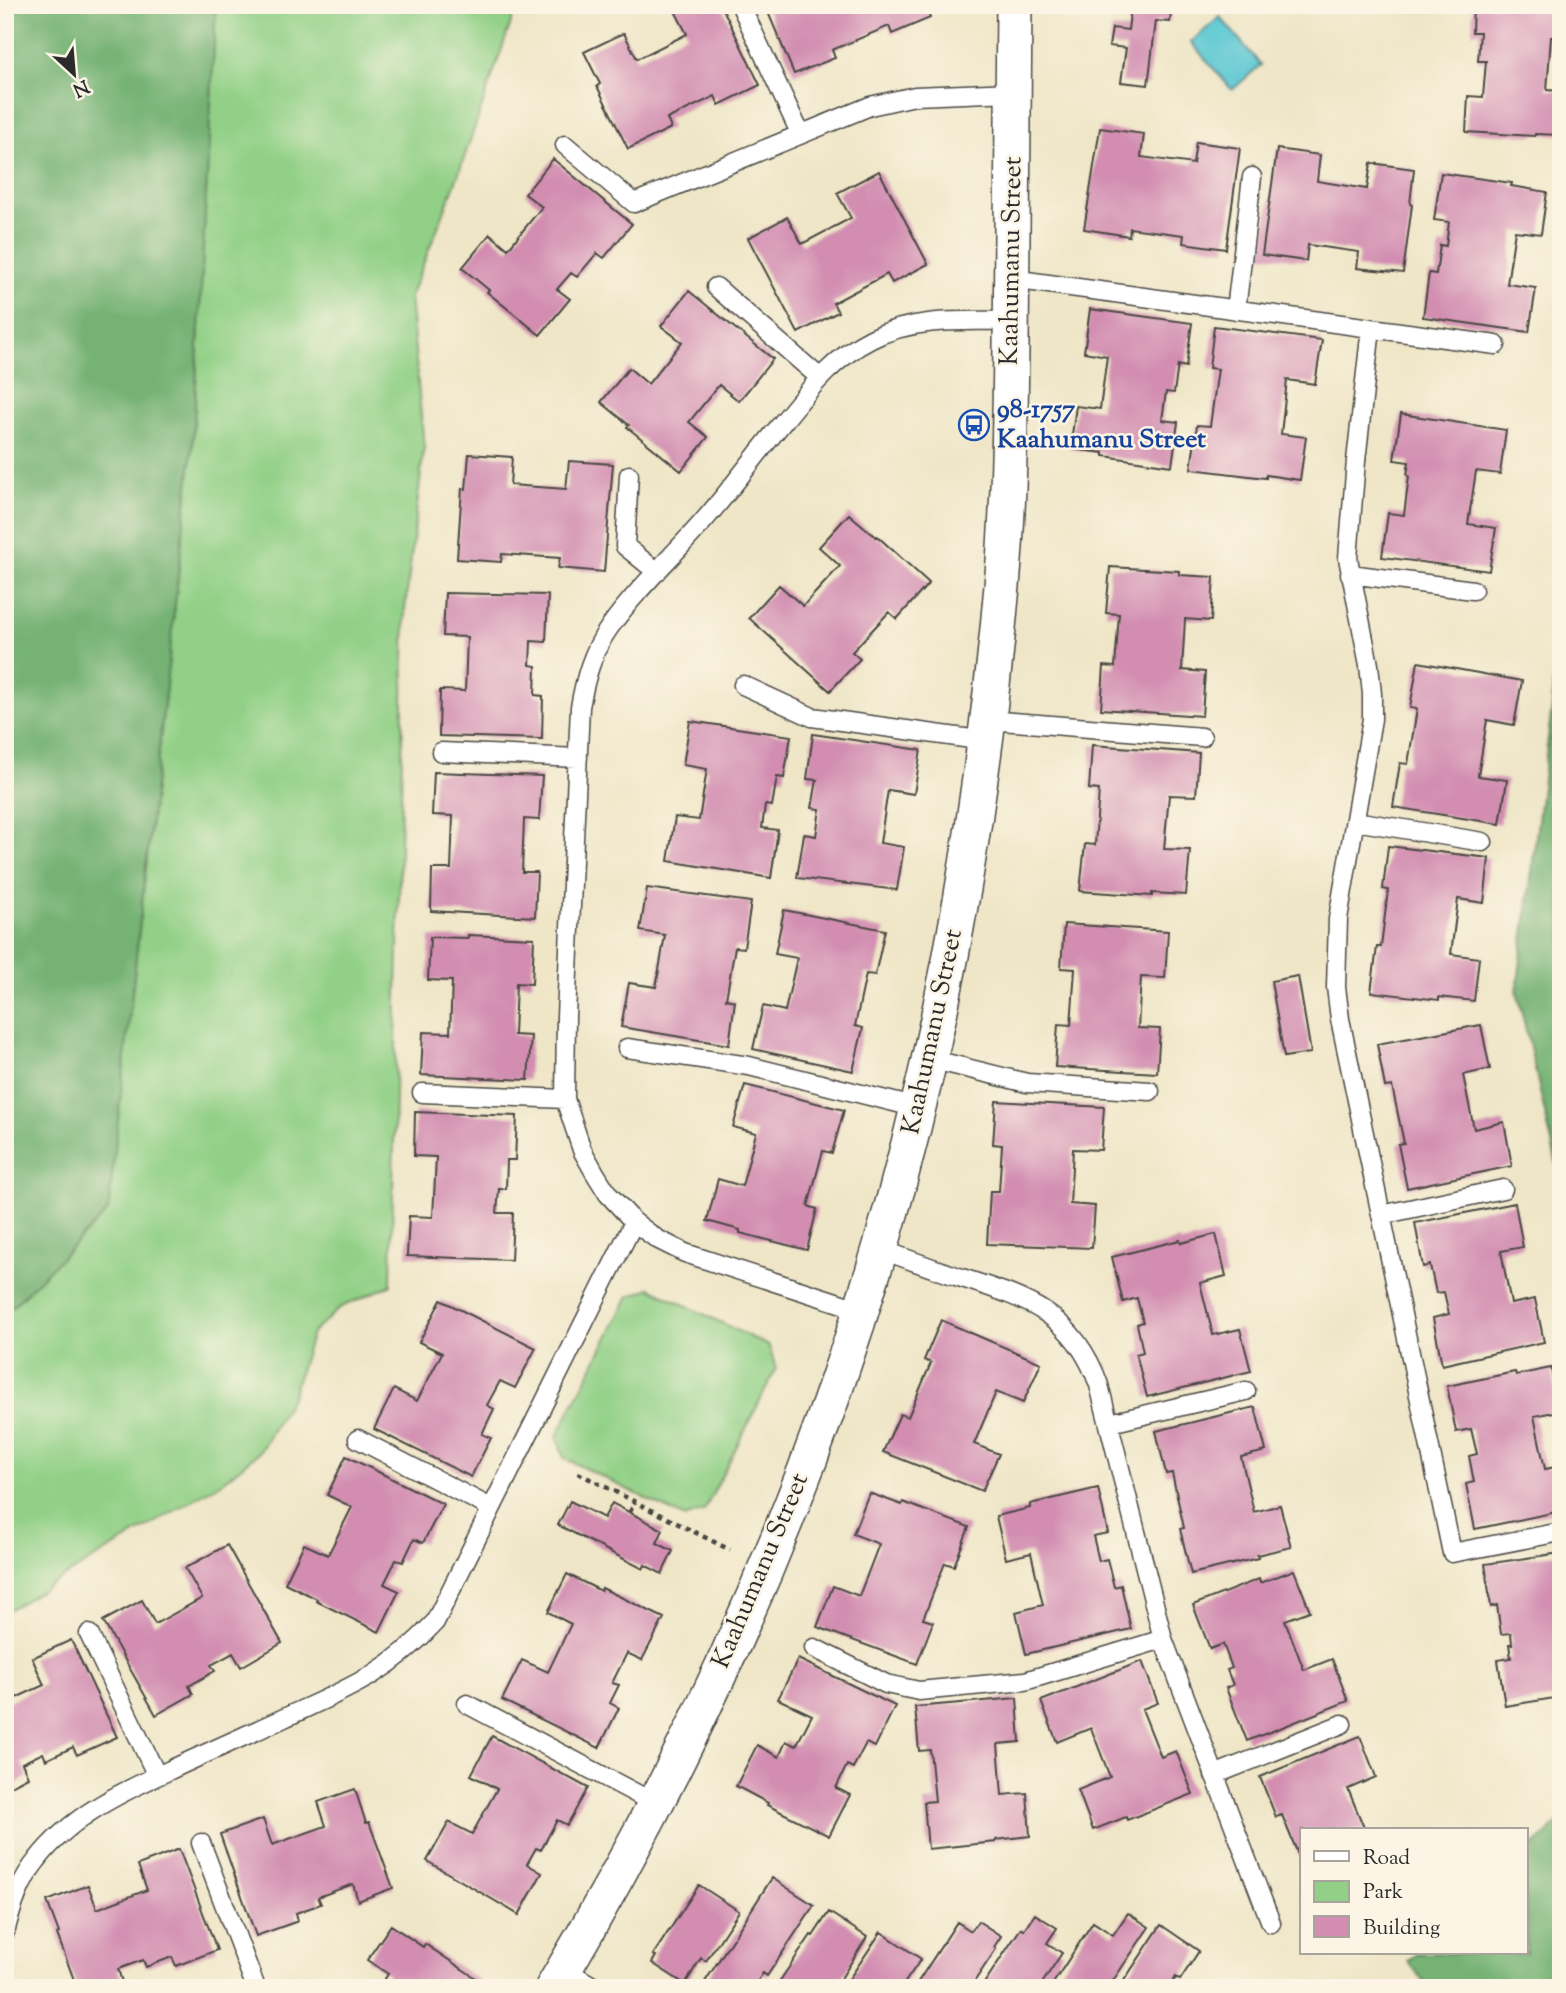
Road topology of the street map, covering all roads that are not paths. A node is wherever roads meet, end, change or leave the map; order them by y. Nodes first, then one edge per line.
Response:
1 (1014, 5) edge
2 (742, 8) dead end
3 (1013, 92) junction
4 (800, 133) junction
5 (565, 145) dead end
6 (1252, 177) dead end
7 (1012, 279) junction
8 (716, 286) dead end
9 (1236, 310) junction
10 (1011, 321) junction
11 (1371, 328) junction
12 (1496, 345) dead end
13 (819, 377) junction
14 (629, 475) dead end
15 (657, 572) junction
16 (1350, 574) junction
17 (1473, 590) dead end
18 (743, 685) dead end
19 (988, 731) junction
20 (1202, 737) dead end
21 (441, 752) dead end
22 (578, 758) junction
23 (1355, 821) junction
24 (1482, 842) dead end
25 (627, 1048) dead end
26 (930, 1059) junction
27 (1150, 1091) dead end
28 (422, 1093) dead end
29 (565, 1099) junction
30 (918, 1108) junction
31 (1503, 1189) dead end
32 (1381, 1215) junction
33 (634, 1222) junction
34 (880, 1249) junction
35 (860, 1310) junction
36 (1246, 1391) dead end
37 (1110, 1423) junction
38 (358, 1439) dead end
39 (491, 1508) junction
40 (1561, 1532) edge
41 (89, 1634) dead end
42 (1163, 1639) junction
43 (814, 1648) dead end
44 (467, 1704) dead end
45 (1342, 1724) dead end
46 (1214, 1775) junction
47 (156, 1776) junction
48 (656, 1804) junction
49 (201, 1843) dead end
50 (1271, 1923) dead end
51 (5, 1932) edge
52 (559, 1979) edge
53 (256, 1988) edge
54 (596, 1988) edge

1 - 3 street, Kaahumanu Street
2 - 4 lane
3 - 4 lane
3 - 7 street, Kaahumanu Street
4 - 5 lane
6 - 9 lane
7 - 9 lane
7 - 10 street, Kaahumanu Street
8 - 13 lane
9 - 11 lane
10 - 13 lane
10 - 19 street, Kaahumanu Street
11 - 12 lane
11 - 16 lane
13 - 15 lane
14 - 15 lane
15 - 22 lane
16 - 17 lane
16 - 23 lane
18 - 19 lane
19 - 20 lane
19 - 26 street, Kaahumanu Street
21 - 22 lane
22 - 29 lane
23 - 24 lane
23 - 32 lane
25 - 30 lane
26 - 27 lane
26 - 30 street, Kaahumanu Street
28 - 29 lane
29 - 33 lane
30 - 34 street, Kaahumanu Street
31 - 32 lane
32 - 40 lane
33 - 35 lane
33 - 39 lane
34 - 35 street, Kaahumanu Street
34 - 37 lane
35 - 48 street, Kaahumanu Street
36 - 37 lane
37 - 42 lane
38 - 39 lane
39 - 47 lane
41 - 47 lane
42 - 43 lane
42 - 46 lane
44 - 48 lane
45 - 46 lane
46 - 50 lane
47 - 51 lane
48 - 52 street, Kaahumanu Street
49 - 53 lane
52 - 54 lane

